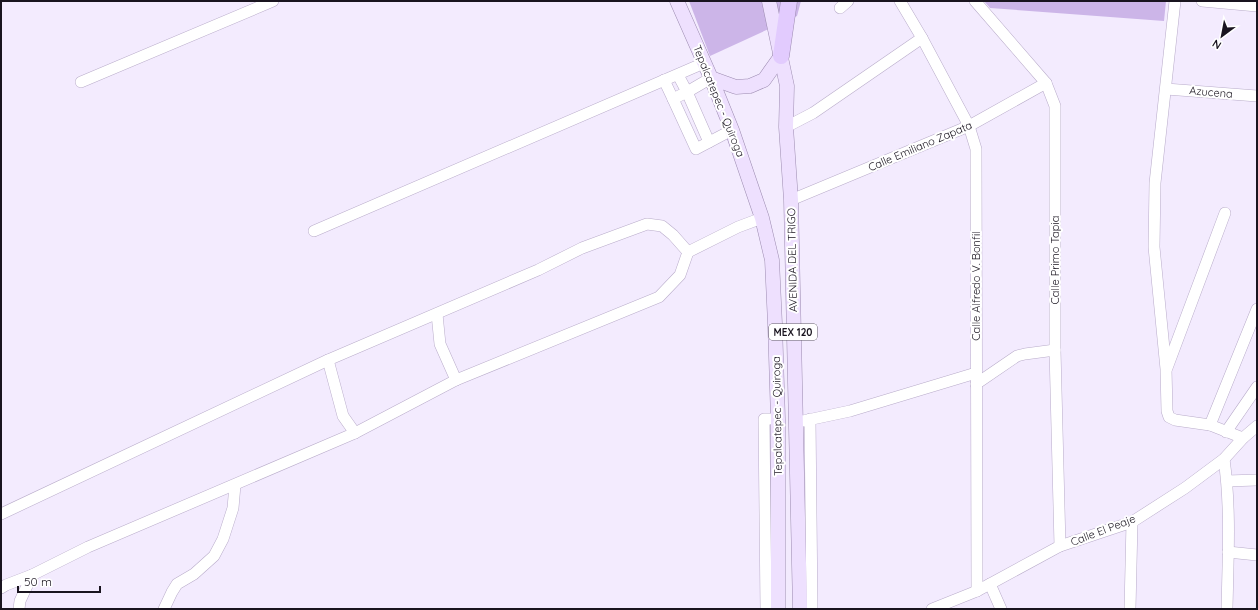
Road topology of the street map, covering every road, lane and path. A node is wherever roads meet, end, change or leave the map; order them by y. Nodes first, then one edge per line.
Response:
1 (273, 1) edge
2 (677, 1) edge
3 (770, 1) edge
4 (789, 1) edge
5 (900, 1) edge
6 (975, 1) edge
7 (1175, 1) edge
8 (1202, 1) edge
9 (1257, 6) edge
10 (922, 38) junction
11 (781, 56) junction
12 (704, 63) junction
13 (678, 75) junction
14 (711, 78) junction
15 (664, 80) junction
16 (81, 82) dead end
17 (1046, 84) junction
18 (1166, 89) junction
19 (687, 92) junction
20 (1257, 96) edge
21 (673, 99) junction
22 (696, 114) junction
23 (682, 120) junction
24 (969, 126) junction
25 (786, 127) junction
26 (732, 130) junction
27 (709, 142) junction
28 (791, 200) junction
29 (1225, 213) dead end
30 (762, 218) junction
31 (314, 231) dead end
32 (688, 252) junction
33 (792, 258) junction
34 (772, 260) junction
35 (1257, 309) edge
36 (437, 314) junction
37 (1055, 350) junction
38 (328, 360) junction
39 (1166, 370) junction
40 (976, 379) junction
41 (456, 380) junction
42 (1257, 387) edge
43 (778, 419) junction
44 (810, 419) junction
45 (796, 422) junction
46 (1210, 425) junction
47 (1257, 426) edge
48 (1226, 432) junction
49 (355, 434) junction
50 (1243, 438) junction
51 (1224, 459) junction
52 (1257, 480) edge
53 (1227, 481) junction
54 (235, 485) junction
55 (1, 514) edge
56 (1132, 522) junction
57 (1060, 546) junction
58 (1228, 552) junction
59 (1257, 555) edge
60 (32, 575) junction
61 (990, 584) junction
62 (1, 588) edge
63 (977, 591) junction
64 (19, 609) edge
65 (164, 609) edge
66 (766, 609) edge
67 (778, 609) edge
68 (800, 609) edge
69 (812, 609) edge
70 (932, 609) edge
71 (1001, 609) edge
72 (1130, 609) edge
73 (1227, 609) edge

1 - 16 street
2 - 12 main road, Tepalcatepec - Quiroga / MEX 120
3 - 11 main road, MEX 120
4 - 11 highway
5 - 10 street, Calle Alfredo V. Bonfil
6 - 17 street, Calle Primo Tapia
7 - 18 street
8 - 9 street
10 - 24 street, Calle Alfredo V. Bonfil
10 - 25 street
11 - 14 main road
11 - 25 main road, AVENIDA DEL TRIGO / MEX 120
12 - 13 street
12 - 14 main road, Tepalcatepec - Quiroga / MEX 120
13 - 15 street
13 - 19 street
14 - 19 street
14 - 26 main road, Tepalcatepec - Quiroga / MEX 120
15 - 21 street
15 - 31 street
17 - 24 street, Calle Emiliano Zapata
17 - 37 street, Calle Primo Tapia
18 - 20 street, Azucena
18 - 39 street
19 - 21 street
19 - 22 street
21 - 23 street
22 - 23 street
22 - 27 street
23 - 27 street
24 - 28 street, Calle Emiliano Zapata
24 - 40 street, Calle Alfredo V. Bonfil
25 - 28 main road, AVENIDA DEL TRIGO / MEX 120
26 - 27 street
26 - 30 main road, Tepalcatepec - Quiroga / MEX 120
28 - 33 main road, AVENIDA DEL TRIGO / MEX 120
29 - 39 street
30 - 32 street
30 - 34 main road, Tepalcatepec - Quiroga / MEX 120
32 - 36 street
32 - 41 street
33 - 34 main road
33 - 45 main road, AVENIDA DEL TRIGO / MEX 120
34 - 43 main road, Tepalcatepec - Quiroga / MEX 120
35 - 46 street
36 - 38 street
36 - 41 street
37 - 40 street
37 - 57 street, Calle Primo Tapia
38 - 49 street
38 - 55 street
39 - 46 street
40 - 44 street
40 - 63 street, Calle Alfredo V. Bonfil
41 - 49 street
42 - 48 street
43 - 66 street
43 - 67 main road, Tepalcatepec - Quiroga / MEX 120
44 - 45 street
44 - 69 street
45 - 68 main road, AVENIDA DEL TRIGO / MEX 120
46 - 48 street
47 - 50 street, Calle El Peaje
48 - 50 street
49 - 54 street
50 - 51 street, Calle El Peaje
51 - 53 street
51 - 56 street, Calle El Peaje
52 - 53 street
53 - 58 street
54 - 60 street
54 - 65 street
56 - 57 street, Calle El Peaje
56 - 72 street
57 - 61 street, Calle El Peaje
58 - 59 street
58 - 73 street
60 - 62 street
60 - 64 street
61 - 63 street, Calle El Peaje
61 - 71 street
63 - 70 street, Calle El Peaje

